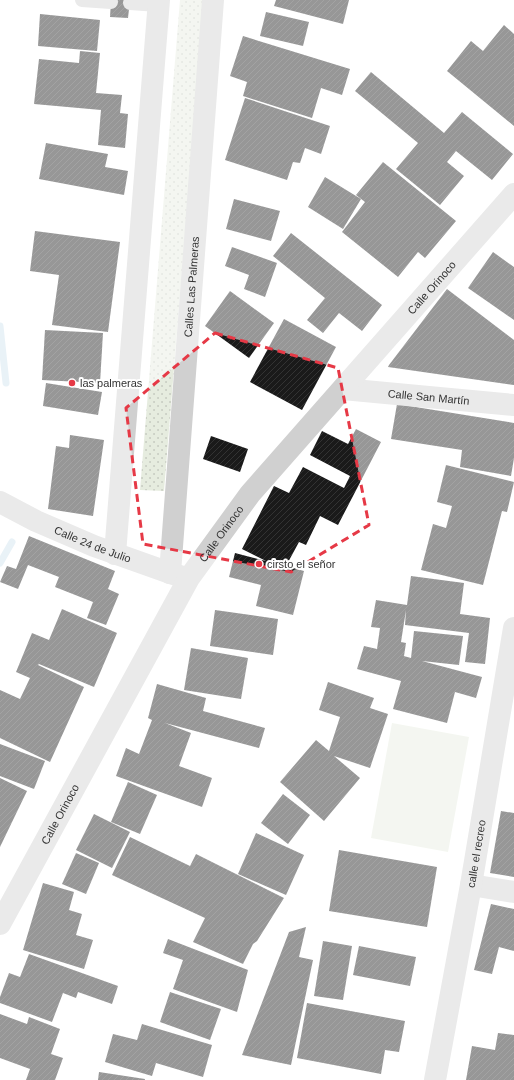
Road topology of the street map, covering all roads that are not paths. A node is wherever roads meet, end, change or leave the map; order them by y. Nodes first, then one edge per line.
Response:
1 (82, 0) edge
2 (213, 0) edge
3 (111, 2) dead end
4 (130, 3) dead end
5 (158, 3) edge
6 (514, 194) edge
7 (343, 389) junction
8 (514, 405) edge
9 (0, 502) edge
10 (115, 554) junction
11 (179, 576) junction
12 (514, 628) edge
13 (510, 671) edge
14 (471, 885) junction
15 (514, 892) edge
16 (0, 924) edge
17 (435, 1080) edge

1 - 3 lane
2 - 11 street, Calles Las Palmeras
4 - 5 lane
5 - 10 street
6 - 7 street, Calle Orinoco
7 - 8 street, Calle San Martín
7 - 11 street, Calle Orinoco
9 - 10 street, Calle 24 de Julio
10 - 11 street, Calle 24 de Julio
11 - 16 street, Calle Orinoco
12 - 13 street, calle el recreo
13 - 14 street, calle el recreo
14 - 15 street
14 - 17 street, calle el recreo

